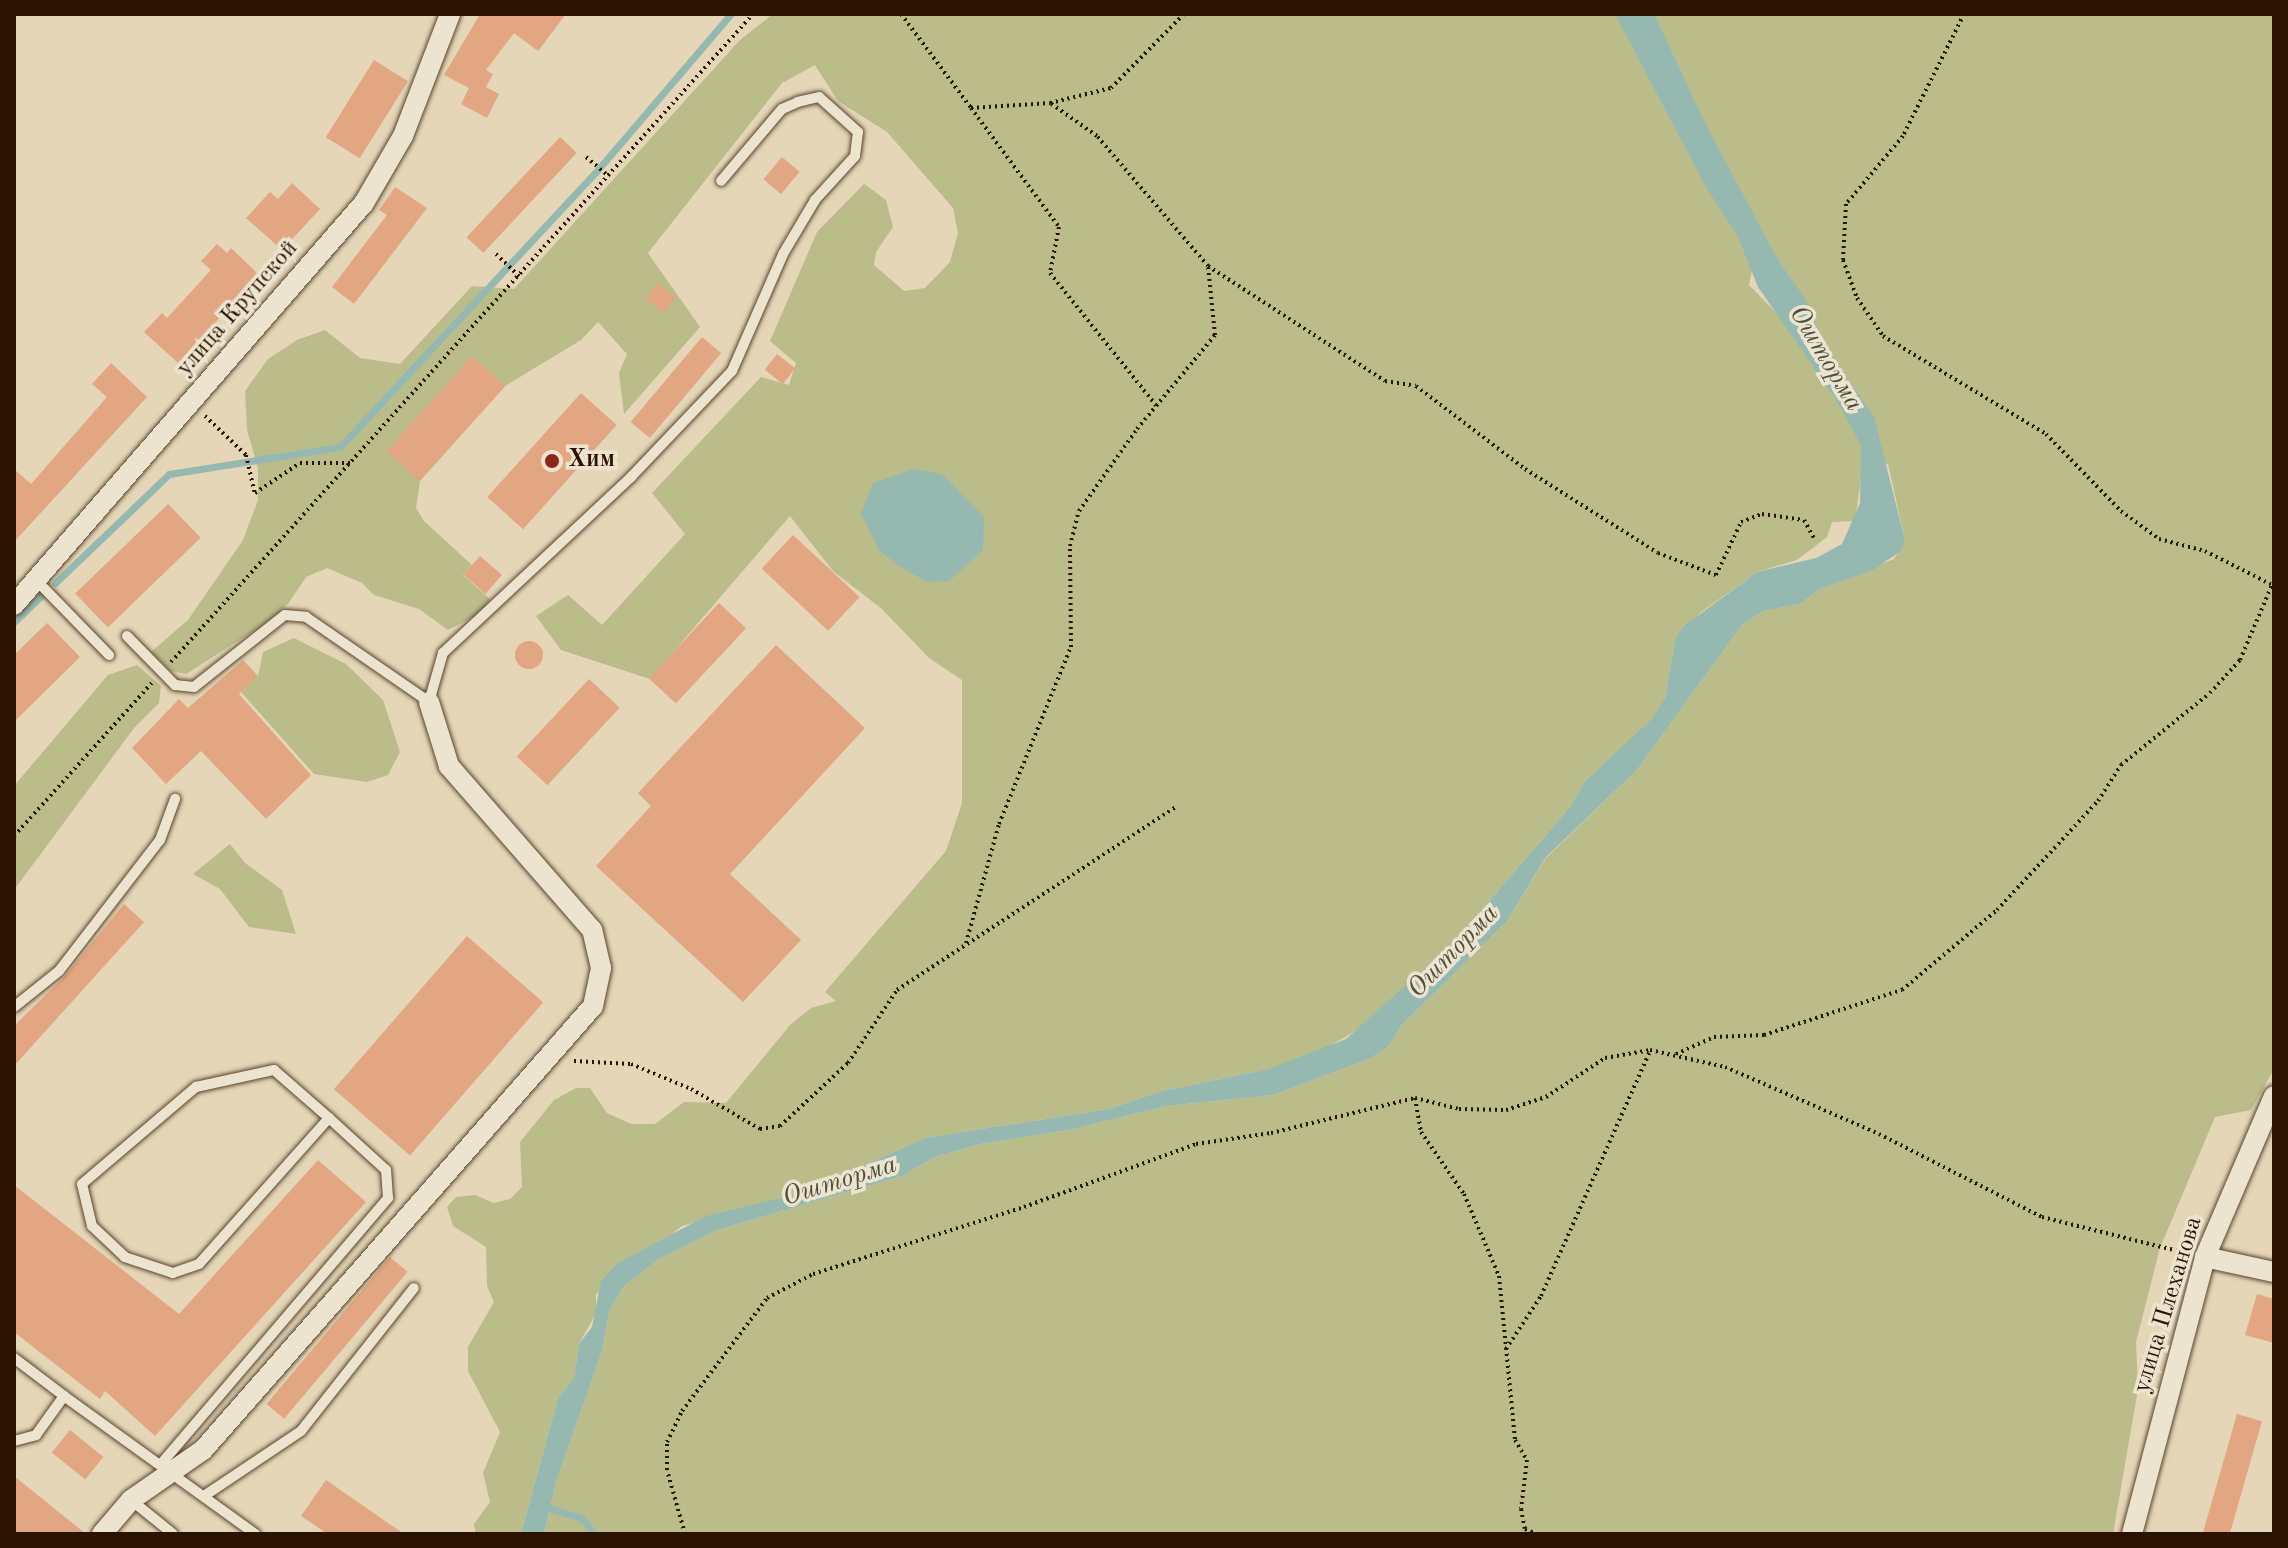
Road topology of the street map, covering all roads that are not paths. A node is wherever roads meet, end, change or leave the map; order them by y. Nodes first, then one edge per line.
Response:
1 (449, 14) edge
2 (721, 181) dead end
3 (38, 582) junction
4 (14, 605) edge
5 (127, 636) dead end
6 (109, 655) dead end
7 (429, 702) junction
8 (175, 799) dead end
9 (14, 1007) edge
10 (2274, 1096) edge
11 (329, 1118) junction
12 (2205, 1257) junction
13 (2274, 1272) edge
14 (414, 1288) dead end
15 (14, 1358) edge
16 (64, 1396) junction
17 (14, 1441) edge
18 (167, 1468) junction
19 (204, 1496) junction
20 (131, 1500) junction
21 (102, 1534) edge
22 (173, 1534) edge
23 (255, 1534) edge
24 (2132, 1534) edge

1 - 3 street, улица Крупской
2 - 7 lane
3 - 4 street, улица Крупской
3 - 6 lane
5 - 7 lane
7 - 18 street
8 - 9 lane
10 - 12 street, улица Плеханова
11 - 11 lane
11 - 18 lane
12 - 13 street
12 - 24 street, улица Плеханова
14 - 19 lane
15 - 16 lane
16 - 17 lane
16 - 18 lane
18 - 19 lane
18 - 20 street
19 - 23 lane
20 - 21 street
20 - 22 lane

